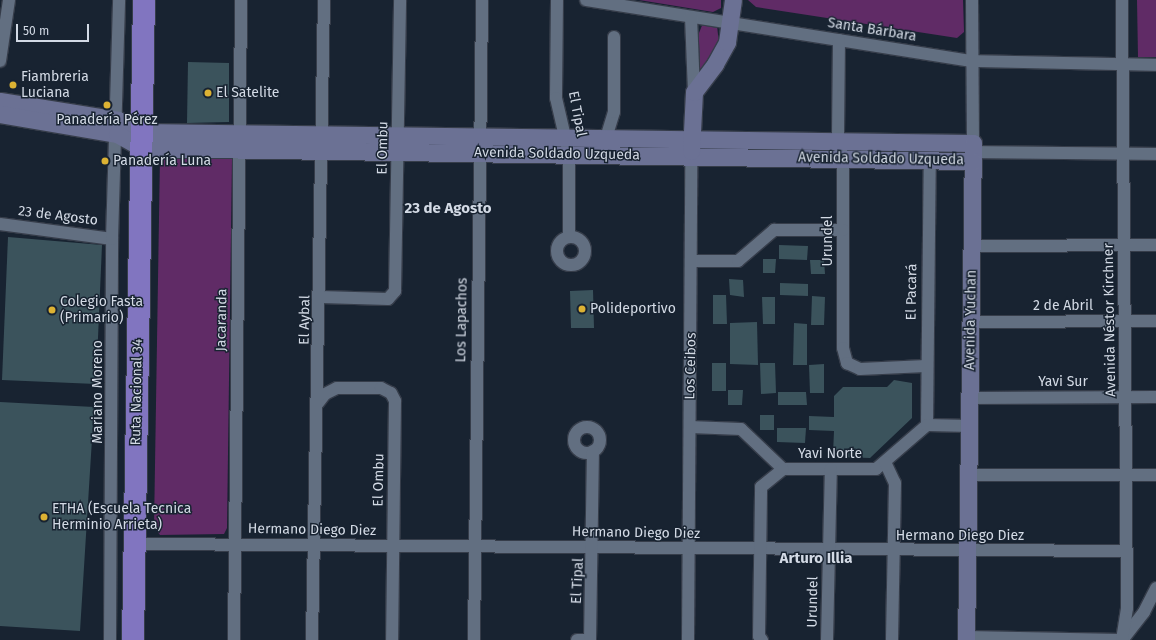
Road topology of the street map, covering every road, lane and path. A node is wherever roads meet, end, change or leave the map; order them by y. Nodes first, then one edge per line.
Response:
1 (9, 0) edge
2 (119, 0) edge
3 (144, 0) edge
4 (153, 0) edge
5 (241, 0) edge
6 (324, 0) edge
7 (400, 0) edge
8 (482, 0) edge
9 (557, 0) edge
10 (586, 0) edge
11 (733, 0) edge
12 (972, 0) edge
13 (1122, 0) edge
14 (691, 17) junction
15 (732, 22) junction
16 (614, 37) dead end
17 (839, 40) junction
18 (0, 61) edge
19 (972, 61) junction
20 (1122, 65) junction
21 (1156, 65) edge
22 (694, 92) junction
23 (0, 101) edge
24 (0, 114) edge
25 (118, 127) junction
26 (606, 138) junction
27 (692, 139) junction
28 (147, 140) junction
29 (240, 141) junction
30 (838, 141) junction
31 (322, 143) junction
32 (398, 144) junction
33 (480, 145) junction
34 (568, 146) junction
35 (972, 152) junction
36 (1123, 154) junction
37 (1156, 154) edge
38 (691, 156) junction
39 (843, 158) junction
40 (930, 160) junction
41 (0, 224) edge
42 (843, 230) junction
43 (568, 234) dead end
44 (112, 239) junction
45 (1124, 245) junction
46 (1156, 245) edge
47 (972, 246) junction
48 (692, 261) junction
49 (321, 297) junction
50 (1125, 321) junction
51 (1156, 321) edge
52 (971, 322) junction
53 (926, 366) junction
54 (1125, 397) junction
55 (1156, 397) edge
56 (970, 398) junction
57 (318, 403) junction
58 (927, 426) junction
59 (970, 426) junction
60 (690, 427) junction
61 (593, 451) dead end
62 (885, 462) junction
63 (783, 469) junction
64 (831, 469) junction
65 (969, 475) junction
66 (1126, 475) junction
67 (1156, 475) edge
68 (146, 544) junction
69 (235, 545) junction
70 (315, 546) junction
71 (394, 546) junction
72 (475, 547) junction
73 (594, 548) junction
74 (689, 549) junction
75 (760, 550) junction
76 (829, 550) junction
77 (894, 551) junction
78 (1127, 551) junction
79 (968, 552) junction
80 (1156, 588) edge
81 (967, 638) edge
82 (110, 640) edge
83 (133, 640) edge
84 (144, 640) edge
85 (234, 640) edge
86 (312, 640) edge
87 (392, 640) edge
88 (474, 640) edge
89 (577, 640) edge
90 (590, 640) edge
91 (688, 640) edge
92 (762, 640) edge
93 (827, 640) edge
94 (892, 640) edge
95 (1122, 640) edge

1 - 18 street
2 - 25 street, Mariano Moreno
3 - 28 highway, Ruta Nacional 34
4 - 28 highway, Ruta Nacional 34
5 - 29 street, Jacaranda
6 - 31 street, El Aybal
7 - 32 street, El Ombu
8 - 33 street, Los Lapachos
9 - 34 street, El Tipal
10 - 14 street, Santa Bárbara
11 - 15 street
12 - 19 street, Avenida Yuchan
13 - 20 street, Avenida Néstor Kirchner
14 - 15 street, Santa Bárbara
14 - 22 street, Los Ceibos
15 - 17 street, Santa Bárbara
15 - 22 street
16 - 26 street
17 - 19 street, Santa Bárbara
17 - 30 street, Urundel
19 - 20 street, Santa Bárbara
19 - 35 street, Avenida Yuchan
20 - 21 street, Santa Bárbara
20 - 36 street, Avenida Néstor Kirchner
22 - 27 street, Los Ceibos
23 - 25 street
24 - 25 street
25 - 28 street
25 - 44 street, Mariano Moreno
26 - 27 street, Avenida Soldado Uzqueda
26 - 34 street, Avenida Soldado Uzqueda
27 - 30 street, Avenida Soldado Uzqueda
27 - 38 street, Los Ceibos
28 - 29 street, Avenida Soldado Uzqueda
28 - 68 highway, Ruta Nacional 34
28 - 83 highway, Ruta Nacional 34
29 - 31 street, Avenida Soldado Uzqueda
29 - 69 street, Jacaranda
30 - 35 street, Avenida Soldado Uzqueda
30 - 39 street, Urundel
31 - 32 street, Avenida Soldado Uzqueda
31 - 49 street, El Aybal
32 - 33 street, Avenida Soldado Uzqueda
32 - 49 street, El Ombu
33 - 34 street, Avenida Soldado Uzqueda
33 - 72 street, Los Lapachos
34 - 38 street, Avenida Soldado Uzqueda
34 - 43 street, El Tipal
35 - 36 street, Avenida Soldado Uzqueda
35 - 40 street, Avenida Soldado Uzqueda
35 - 47 street, Avenida Yuchan
36 - 37 street, Avenida Soldado Uzqueda
36 - 45 street, Avenida Néstor Kirchner
38 - 39 street, Avenida Soldado Uzqueda
38 - 48 street, Los Ceibos
39 - 40 street, Avenida Soldado Uzqueda
39 - 42 street, Urundel
40 - 53 street, El Pacará
41 - 44 street, 23 de Agosto
42 - 48 street
42 - 53 street, Urundel
44 - 82 street, Mariano Moreno
45 - 46 street
45 - 47 street
45 - 50 street, Avenida Néstor Kirchner
47 - 52 street, Avenida Yuchan
48 - 60 street, Los Ceibos
49 - 57 street, El Aybal
50 - 51 street, 2 de Abril
50 - 52 street, 2 de Abril
50 - 54 street, Avenida Néstor Kirchner
52 - 56 street, Avenida Yuchan
53 - 58 street, El Pacará
54 - 55 street, Yavi Sur
54 - 56 street, Yavi Sur
54 - 66 street, Avenida Néstor Kirchner
56 - 59 street, Avenida Yuchan
57 - 70 street, El Aybal
57 - 71 street, El Ombu
58 - 59 street
58 - 62 street, Yavi Norte
59 - 65 street, Avenida Yuchan
60 - 63 street, Yavi Norte
60 - 74 street, Los Ceibos
61 - 73 street, El Tipal
62 - 64 street, Yavi Norte
62 - 77 street
63 - 64 street, Yavi Norte
63 - 75 street
64 - 76 street, Urundel
65 - 66 street
65 - 79 street, Avenida Yuchan
66 - 67 street
66 - 78 street, Avenida Néstor Kirchner
68 - 69 street, Hermano Diego Diez
68 - 84 highway, Ruta Nacional 34
69 - 70 street, Hermano Diego Diez
69 - 85 street, Jacaranda
70 - 71 street, Hermano Diego Diez
70 - 86 street, El Aybal
71 - 72 street, Hermano Diego Diez
71 - 87 street, El Ombu
72 - 73 street, Hermano Diego Diez
72 - 88 street, Los Lapachos
73 - 74 street, Hermano Diego Diez
73 - 90 street, El Tipal
74 - 75 street, Hermano Diego Diez
74 - 91 street, Los Ceibos
75 - 76 street, Hermano Diego Diez
75 - 92 street
76 - 77 street, Hermano Diego Diez
76 - 93 street, Urundel
77 - 79 street, Hermano Diego Diez
77 - 94 street
78 - 79 street, Hermano Diego Diez
78 - 95 street, Avenida Néstor Kirchner
79 - 81 street, Avenida Yuchan
80 - 95 street
81 - 95 street
89 - 90 street, El Tipal

